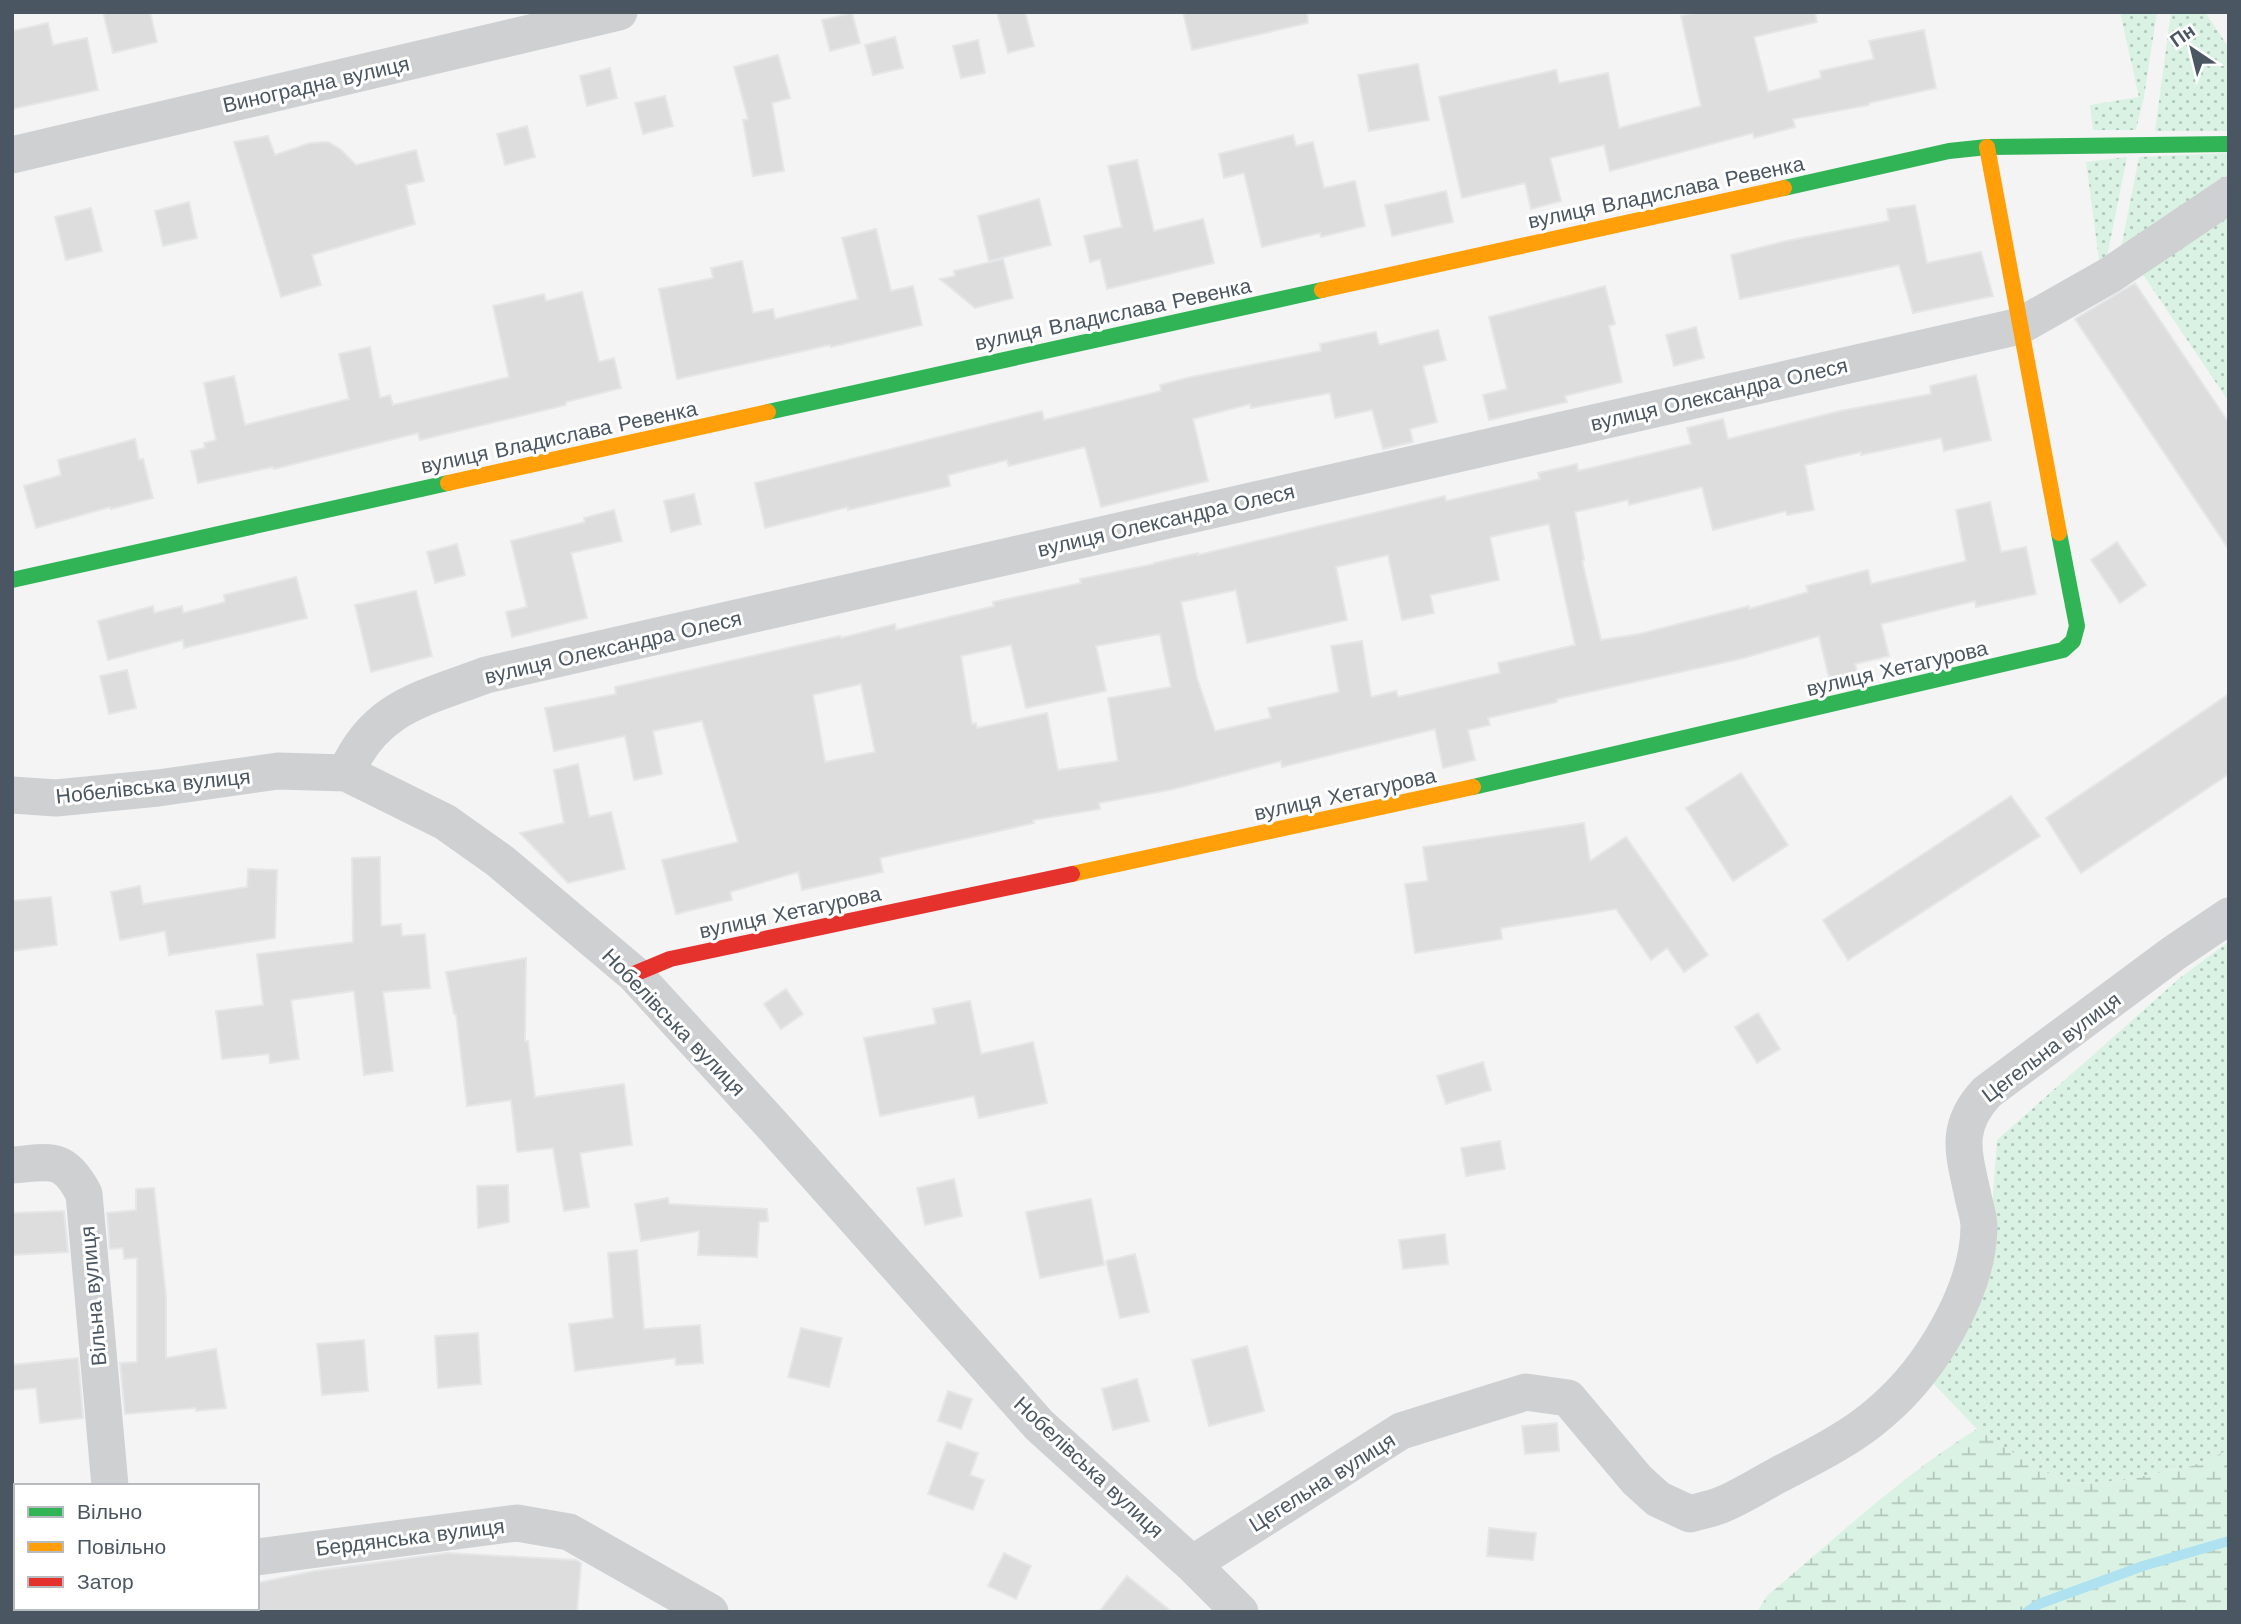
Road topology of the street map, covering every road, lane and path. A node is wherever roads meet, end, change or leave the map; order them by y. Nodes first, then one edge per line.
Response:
1 (620, 12) edge
2 (2229, 144) edge
3 (1987, 147) junction
4 (12, 155) edge
5 (2229, 195) edge
6 (2020, 326) junction
7 (12, 580) edge
8 (346, 773) junction
9 (12, 796) edge
10 (2229, 916) edge
11 (634, 975) junction
12 (12, 1166) edge
13 (110, 1484) edge
14 (259, 1557) edge
15 (1192, 1564) junction
16 (710, 1612) edge
17 (1240, 1612) edge

1 - 4 street, Виноградна вулиця
2 - 3 street, вулиця Владислава Ревенка
3 - 6 street
3 - 7 street, вулиця Владислава Ревенка
5 - 6 street, вулиця Олександра Олеся
6 - 8 street, вулиця Олександра Олеся
6 - 11 street, вулиця Хетагурова
8 - 9 street, Нобелівська вулиця
8 - 11 street, Нобелівська вулиця
10 - 15 street, Цегельна вулиця
11 - 15 street, Нобелівська вулиця
12 - 13 street, Вільна вулиця
14 - 16 street, Бердянська вулиця
15 - 17 street

